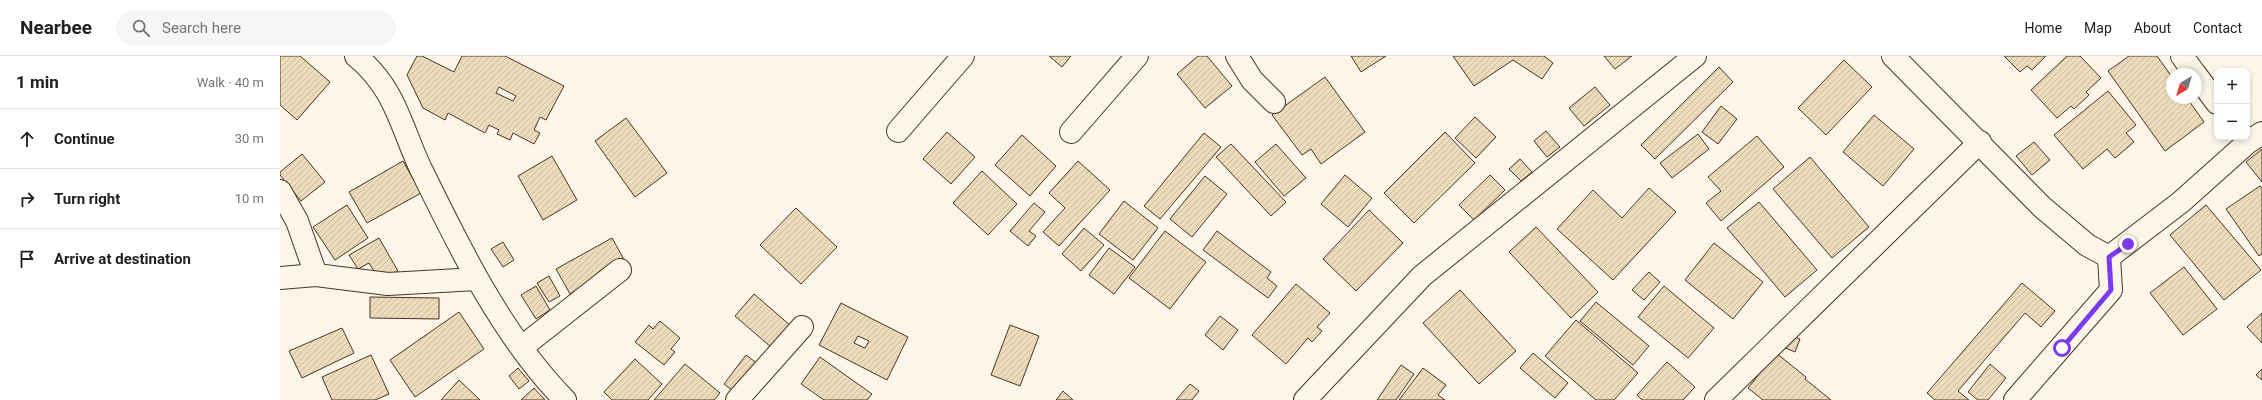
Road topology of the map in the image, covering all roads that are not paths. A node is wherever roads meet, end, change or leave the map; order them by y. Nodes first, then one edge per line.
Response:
1 (356, 56) edge
2 (963, 56) edge
3 (1136, 56) edge
4 (1237, 56) edge
5 (1695, 56) edge
6 (1893, 56) edge
7 (2182, 56) edge
8 (2191, 68) edge
9 (2202, 82) edge
10 (2214, 99) edge
11 (1274, 102) dead end
12 (898, 131) dead end
13 (1071, 132) dead end
14 (2248, 140) edge
15 (1980, 142) junction
16 (280, 191) edge
17 (2109, 257) junction
18 (620, 270) dead end
19 (316, 275) junction
20 (280, 278) edge
21 (477, 279) junction
22 (802, 327) dead end
23 (522, 347) junction
24 (560, 398) edge
25 (737, 400) edge
26 (1306, 400) edge
27 (1716, 400) edge
28 (2015, 400) edge

1 - 21 street
2 - 12 street
3 - 13 street
4 - 11 street
5 - 26 street
6 - 15 street
7 - 8 street
9 - 10 street
14 - 17 street
15 - 17 street
15 - 27 street
16 - 19 street
17 - 28 street
18 - 23 street
19 - 20 street
19 - 21 street
21 - 23 street
22 - 25 street
23 - 24 street

